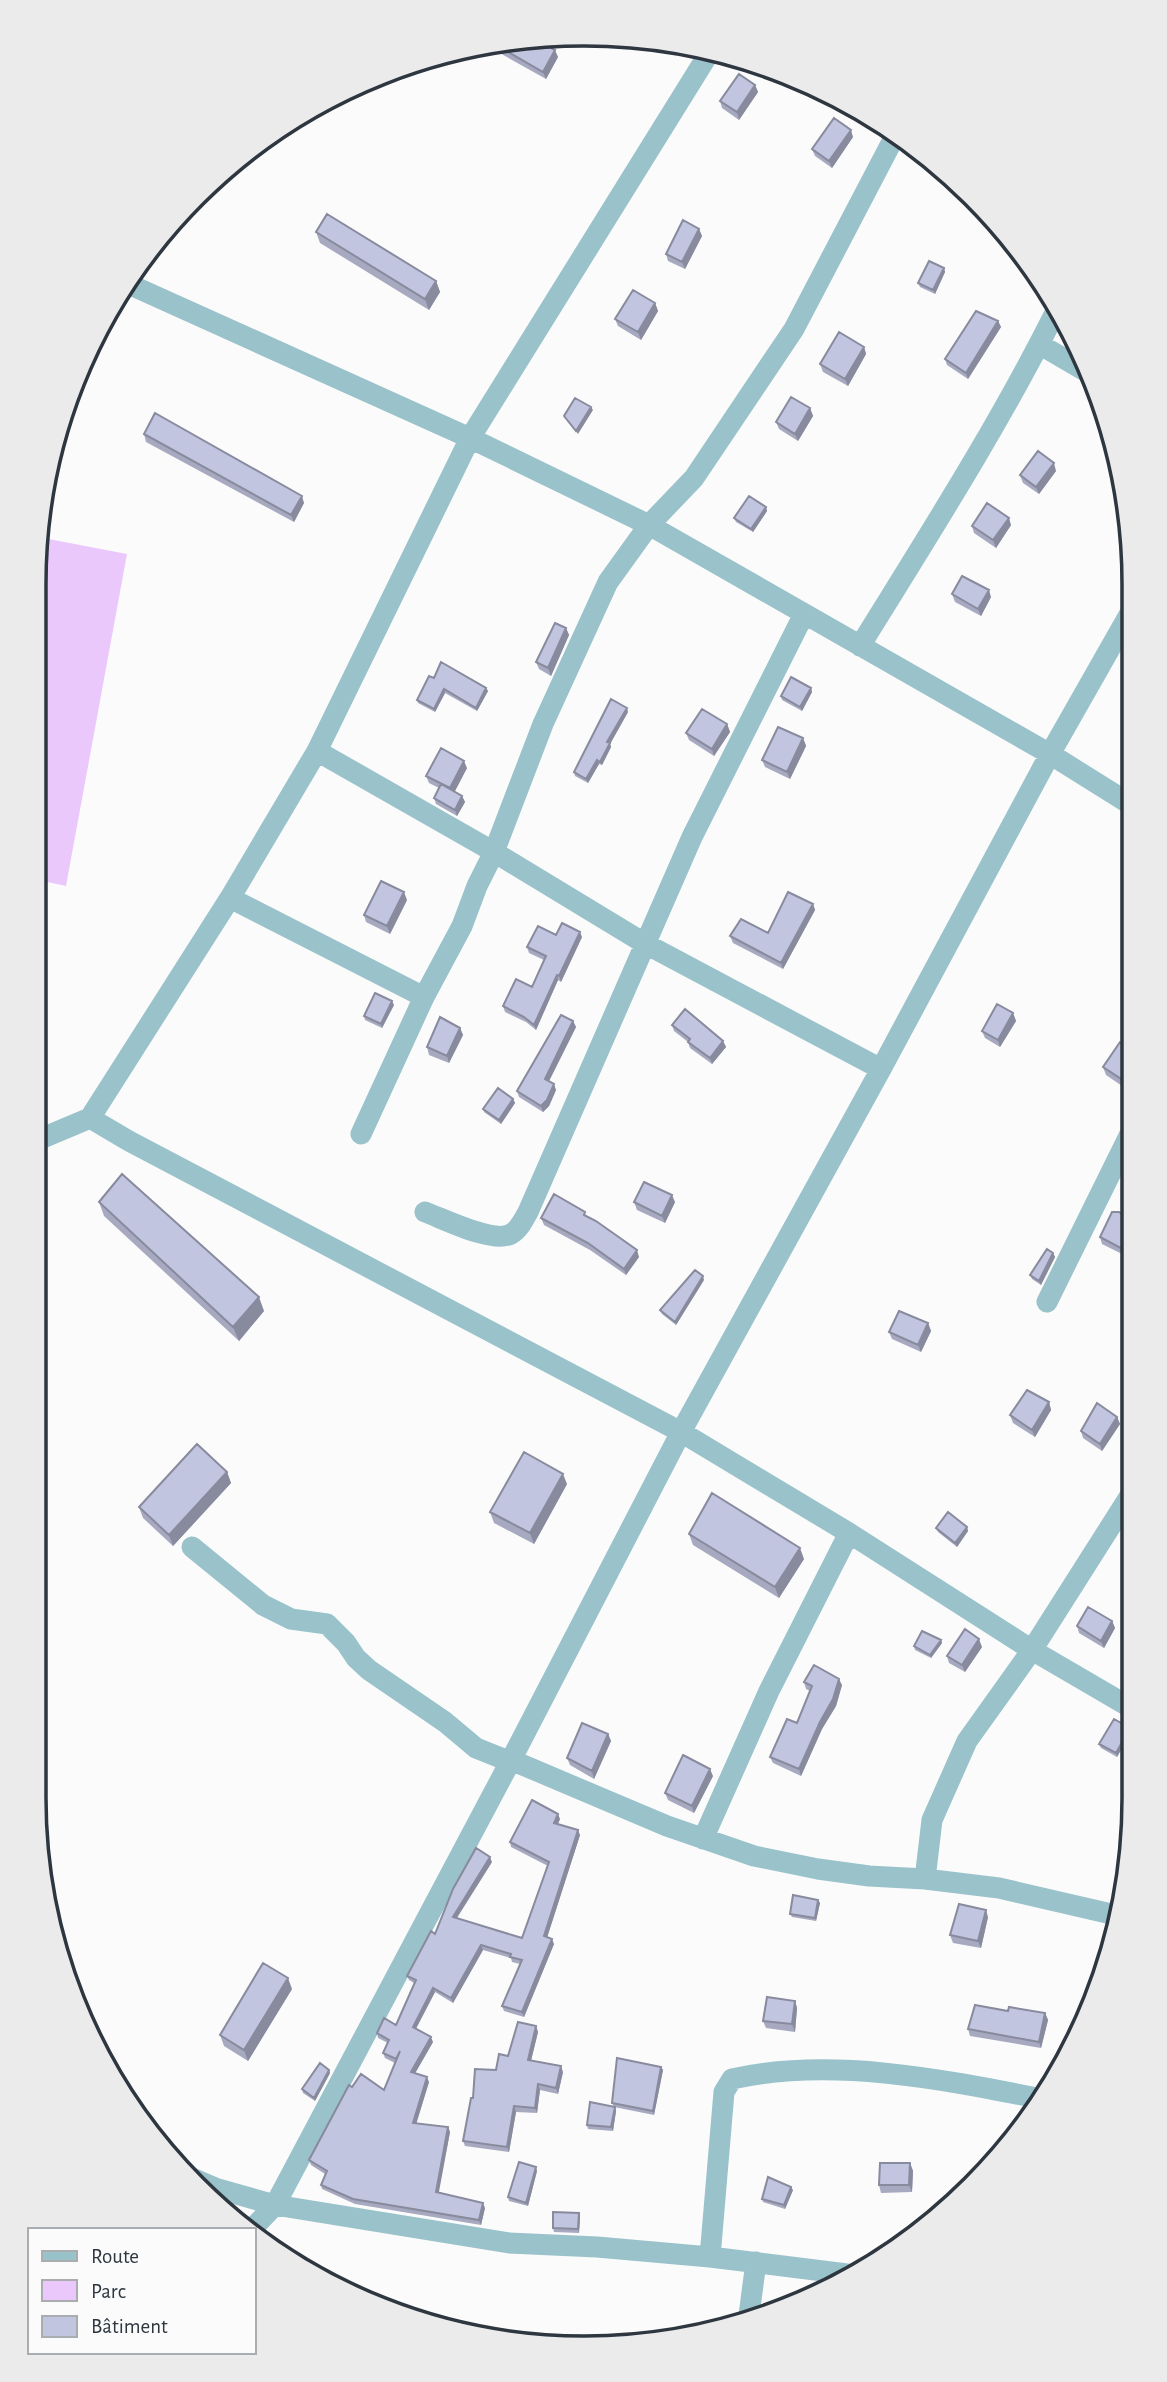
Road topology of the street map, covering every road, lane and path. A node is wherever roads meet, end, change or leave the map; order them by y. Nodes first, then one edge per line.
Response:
1 (705, 60) edge
2 (891, 143) edge
3 (135, 287) edge
4 (1052, 320) edge
5 (1039, 344) junction
6 (1075, 365) edge
7 (470, 438) junction
8 (649, 525) junction
9 (804, 614) junction
10 (1122, 627) edge
11 (860, 646) junction
12 (317, 751) junction
13 (1049, 754) junction
14 (1122, 798) edge
15 (494, 852) junction
16 (230, 898) junction
17 (644, 943) junction
18 (424, 997) junction
19 (881, 1069) junction
20 (90, 1118) junction
21 (360, 1134) dead end
22 (46, 1137) edge
23 (1122, 1150) edge
24 (425, 1212) dead end
25 (1047, 1302) dead end
26 (681, 1432) junction
27 (1122, 1508) edge
28 (849, 1533) junction
29 (192, 1547) dead end
30 (1032, 1650) junction
31 (1122, 1703) edge
32 (512, 1760) junction
33 (703, 1839) junction
34 (925, 1879) junction
35 (1109, 1913) edge
36 (1031, 2097) edge
37 (211, 2186) edge
38 (275, 2205) junction
39 (256, 2225) edge
40 (710, 2257) junction
41 (756, 2262) junction
42 (836, 2273) edge
43 (751, 2310) edge

1 - 7 street
2 - 8 street
3 - 7 street
4 - 5 street
5 - 6 street
5 - 11 street
7 - 8 street
7 - 12 street
8 - 9 street
8 - 15 street
9 - 11 street
9 - 17 street
10 - 13 street
11 - 13 street
12 - 15 street
12 - 16 street
13 - 14 street
13 - 19 street
15 - 17 street
15 - 18 street
16 - 18 street
16 - 20 street
17 - 19 street
17 - 24 street
18 - 21 street
19 - 26 street
20 - 22 street
20 - 26 street
23 - 25 street
26 - 28 street
26 - 32 street
27 - 30 street
28 - 30 street
28 - 33 street
29 - 32 street
30 - 31 street
30 - 34 street
32 - 33 street
32 - 38 street
33 - 34 street
34 - 35 street
36 - 40 street
37 - 38 street
38 - 39 street
38 - 40 street
40 - 41 street
41 - 42 street
41 - 43 street

